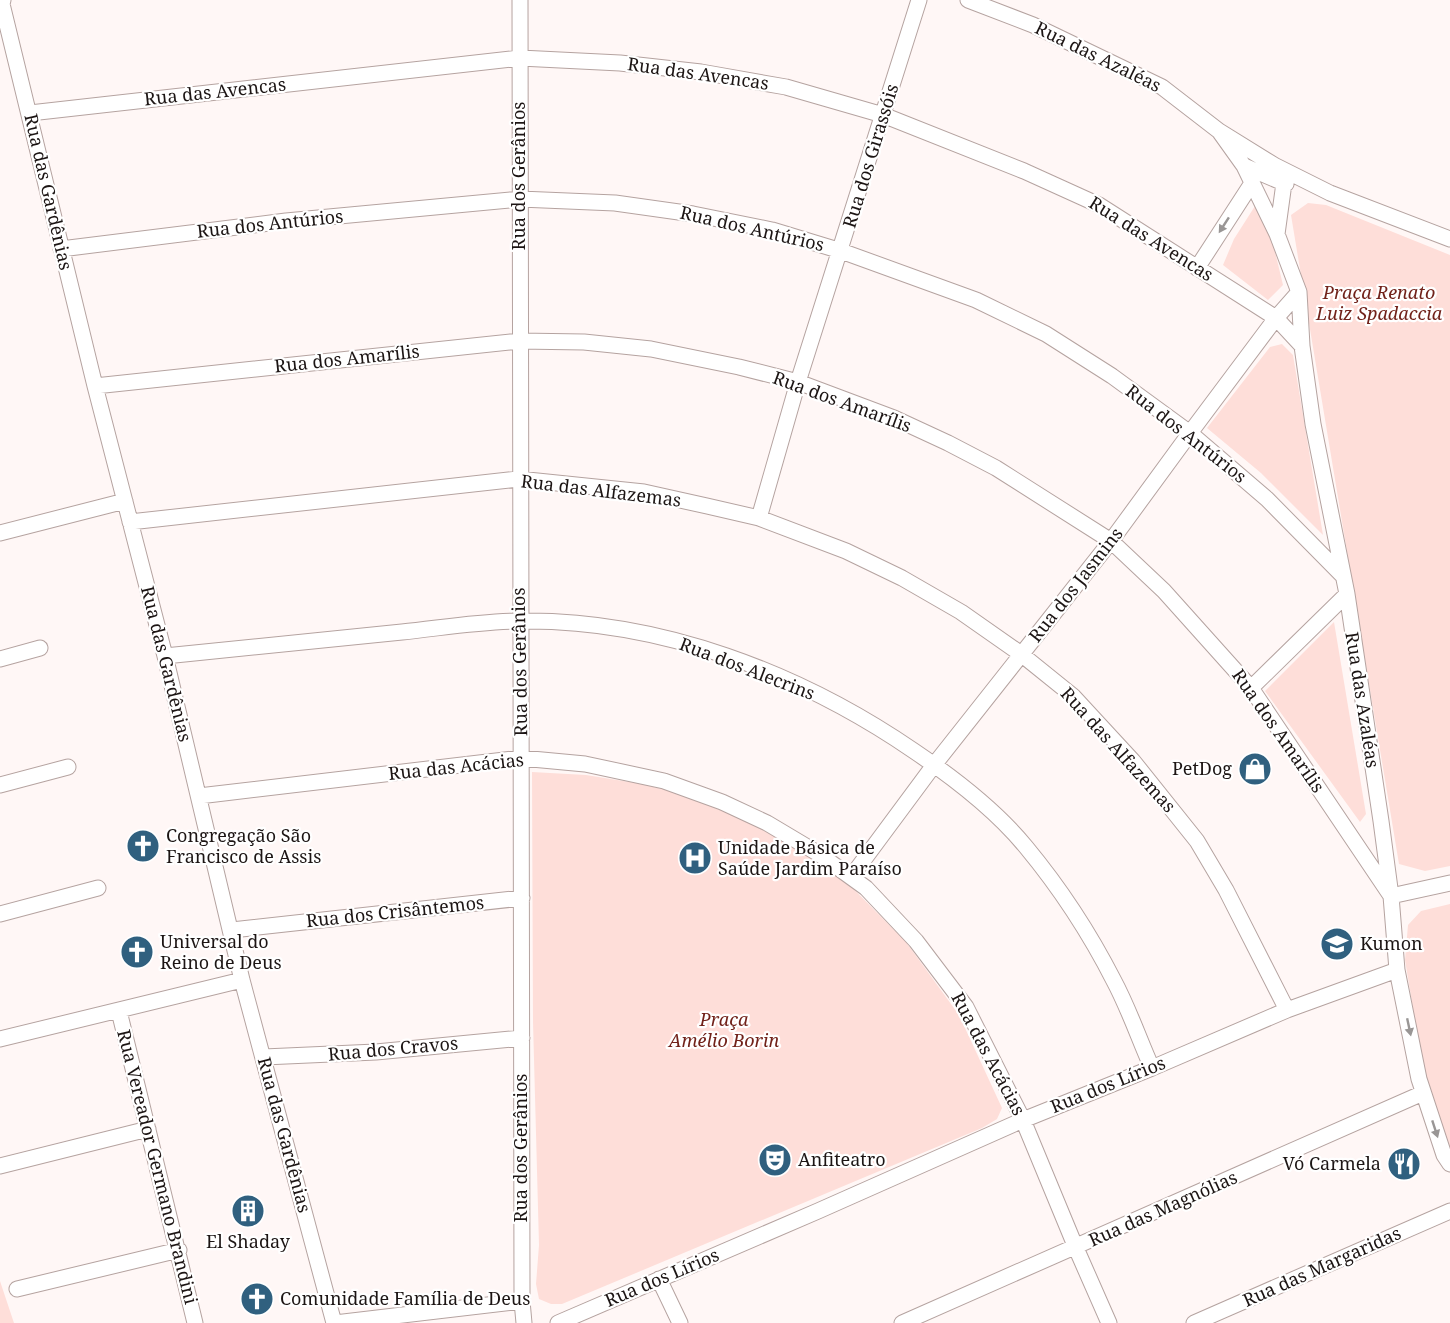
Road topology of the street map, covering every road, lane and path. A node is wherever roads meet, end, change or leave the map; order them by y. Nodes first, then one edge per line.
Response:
1 (520, 0) edge
2 (919, 0) edge
3 (968, 0) edge
4 (2, 2) edge
5 (520, 58) junction
6 (30, 113) junction
7 (883, 115) junction
8 (1219, 131) junction
9 (1274, 165) junction
10 (1244, 166) junction
11 (1252, 183) junction
12 (1284, 183) junction
13 (1330, 193) junction
14 (520, 199) junction
15 (1277, 234) junction
16 (1450, 239) edge
17 (61, 249) junction
18 (841, 251) junction
19 (1197, 267) junction
20 (1299, 292) junction
21 (1276, 318) junction
22 (519, 341) junction
23 (1302, 346) junction
24 (798, 382) junction
25 (95, 386) junction
26 (1190, 433) junction
27 (518, 479) junction
28 (125, 501) junction
29 (759, 518) junction
30 (130, 522) junction
31 (0, 534) edge
32 (1111, 541) junction
33 (1342, 574) junction
34 (1347, 594) junction
35 (519, 621) junction
36 (40, 648) dead end
37 (1022, 654) junction
38 (165, 656) junction
39 (0, 659) edge
40 (1251, 688) junction
41 (521, 758) junction
42 (934, 765) junction
43 (68, 767) dead end
44 (0, 785) edge
45 (199, 796) junction
46 (851, 877) junction
47 (1450, 883) edge
48 (98, 888) dead end
49 (1391, 896) junction
50 (522, 898) junction
51 (0, 914) edge
52 (232, 930) junction
53 (1397, 970) junction
54 (242, 980) junction
55 (1287, 1010) junction
56 (119, 1011) junction
57 (522, 1038) junction
58 (0, 1039) edge
59 (264, 1058) junction
60 (1152, 1068) junction
61 (1423, 1093) junction
62 (1023, 1120) junction
63 (148, 1129) junction
64 (1450, 1164) edge
65 (0, 1166) edge
66 (1450, 1211) edge
67 (1076, 1248) junction
68 (179, 1250) junction
69 (659, 1279) junction
70 (17, 1290) dead end
71 (522, 1301) junction
72 (195, 1323) edge
73 (334, 1323) edge
74 (524, 1323) edge
75 (558, 1323) edge
76 (680, 1323) edge
77 (902, 1323) edge
78 (1109, 1323) edge
79 (1194, 1323) edge

1 - 5 street, Rua dos Gerânios
2 - 7 street, Rua dos Girassóis
3 - 8 street, Rua das Azaléas
4 - 6 street, Rua das Gardênias
5 - 6 street, Rua das Avencas
5 - 7 street, Rua das Avencas
5 - 14 street, Rua dos Gerânios
6 - 17 street, Rua das Gardênias
7 - 18 street, Rua dos Girassóis
7 - 19 street, Rua das Avencas
8 - 9 street, Rua das Azaléas
8 - 10 street, Rua das Azaléas
9 - 12 street, Rua das Azaléas
9 - 13 street
10 - 11 street, Rua das Azaléas
10 - 12 street
11 - 15 street, Rua das Azaléas
11 -> 19 street
12 - 13 street
12 - 15 street, Rua das Azaléas
13 - 16 street
14 - 17 street, Rua dos Antúrios
14 - 18 street, Rua dos Antúrios
14 - 22 street, Rua dos Gerânios
15 - 20 street, Rua das Azaléas
17 - 25 street, Rua das Gardênias
18 - 24 street, Rua dos Girassóis
18 - 26 street, Rua dos Antúrios
19 - 21 street, Rua das Avencas
20 - 21 street, Rua dos Jasmins
20 - 23 street, Rua das Azaléas
21 - 23 street, Rua das Avencas
21 - 26 street, Rua dos Jasmins
22 - 24 street, Rua dos Amarílis
22 - 25 street, Rua dos Amarílis
22 - 27 street, Rua dos Gerânios
23 - 33 street, Rua das Azaléas
24 - 29 street, Rua dos Girassóis
24 - 32 street, Rua dos Amarílis
25 - 28 street, Rua das Gardênias
26 - 32 street, Rua dos Jasmins
26 - 33 street, Rua dos Antúrios
27 - 29 street, Rua das Alfazemas
27 - 30 street, Rua das Alfazemas
27 - 35 street, Rua dos Gerânios
28 - 30 street, Rua das Gardênias
28 - 31 street
29 - 37 street, Rua das Alfazemas
30 - 38 street, Rua das Gardênias
32 - 37 street, Rua dos Jasmins
32 - 40 street, Rua dos Amarílis
33 - 34 street, Rua das Azaléas
34 - 40 street
34 - 49 street, Rua das Azaléas
35 - 38 street, Rua dos Alecrins
35 - 41 street, Rua dos Gerânios
35 - 42 street, Rua dos Alecrins
36 - 39 street
37 - 42 street, Rua dos Jasmins
37 - 55 street, Rua das Alfazemas
38 - 45 street, Rua das Gardênias
40 - 49 street, Rua dos Amarílis
41 - 45 street, Rua das Acácias
41 - 46 street, Rua das Acácias
41 - 50 street, Rua dos Gerânios
42 - 46 street, Rua dos Jasmins
42 - 60 street, Rua dos Alecrins
43 - 44 street
45 - 52 street, Rua das Gardênias
46 - 62 street, Rua das Acácias
47 - 49 street
48 - 51 street
49 - 53 street, Rua das Azaléas
50 - 52 street, Rua dos Crisântemos
50 - 57 street, Rua dos Gerânios
52 - 54 street, Rua das Gardênias
53 - 55 street, Rua dos Lírios
53 -> 61 street, Rua das Azaléas
54 - 56 street
54 - 59 street, Rua das Gardênias
55 - 60 street, Rua dos Lírios
56 - 58 street
56 - 63 street, Rua Vereador Germano Brandini
57 - 59 street, Rua dos Cravos
57 - 71 street, Rua dos Gerânios
59 - 73 street, Rua das Gardênias
60 - 62 street, Rua dos Lírios
61 -> 64 street, Rua das Azaléas
61 - 67 street, Rua das Magnólias
62 - 67 street, Rua das Acácias
62 - 69 street, Rua dos Lírios
63 - 65 street
63 - 68 street, Rua Vereador Germano Brandini
66 - 79 street, Rua das Margaridas
67 - 77 street, Rua das Magnólias
67 - 78 street, Rua das Acácias
68 - 70 street
68 - 72 street, Rua Vereador Germano Brandini
69 - 75 street, Rua dos Lírios
69 - 76 street
71 - 73 street
71 - 74 street, Rua dos Gerânios

